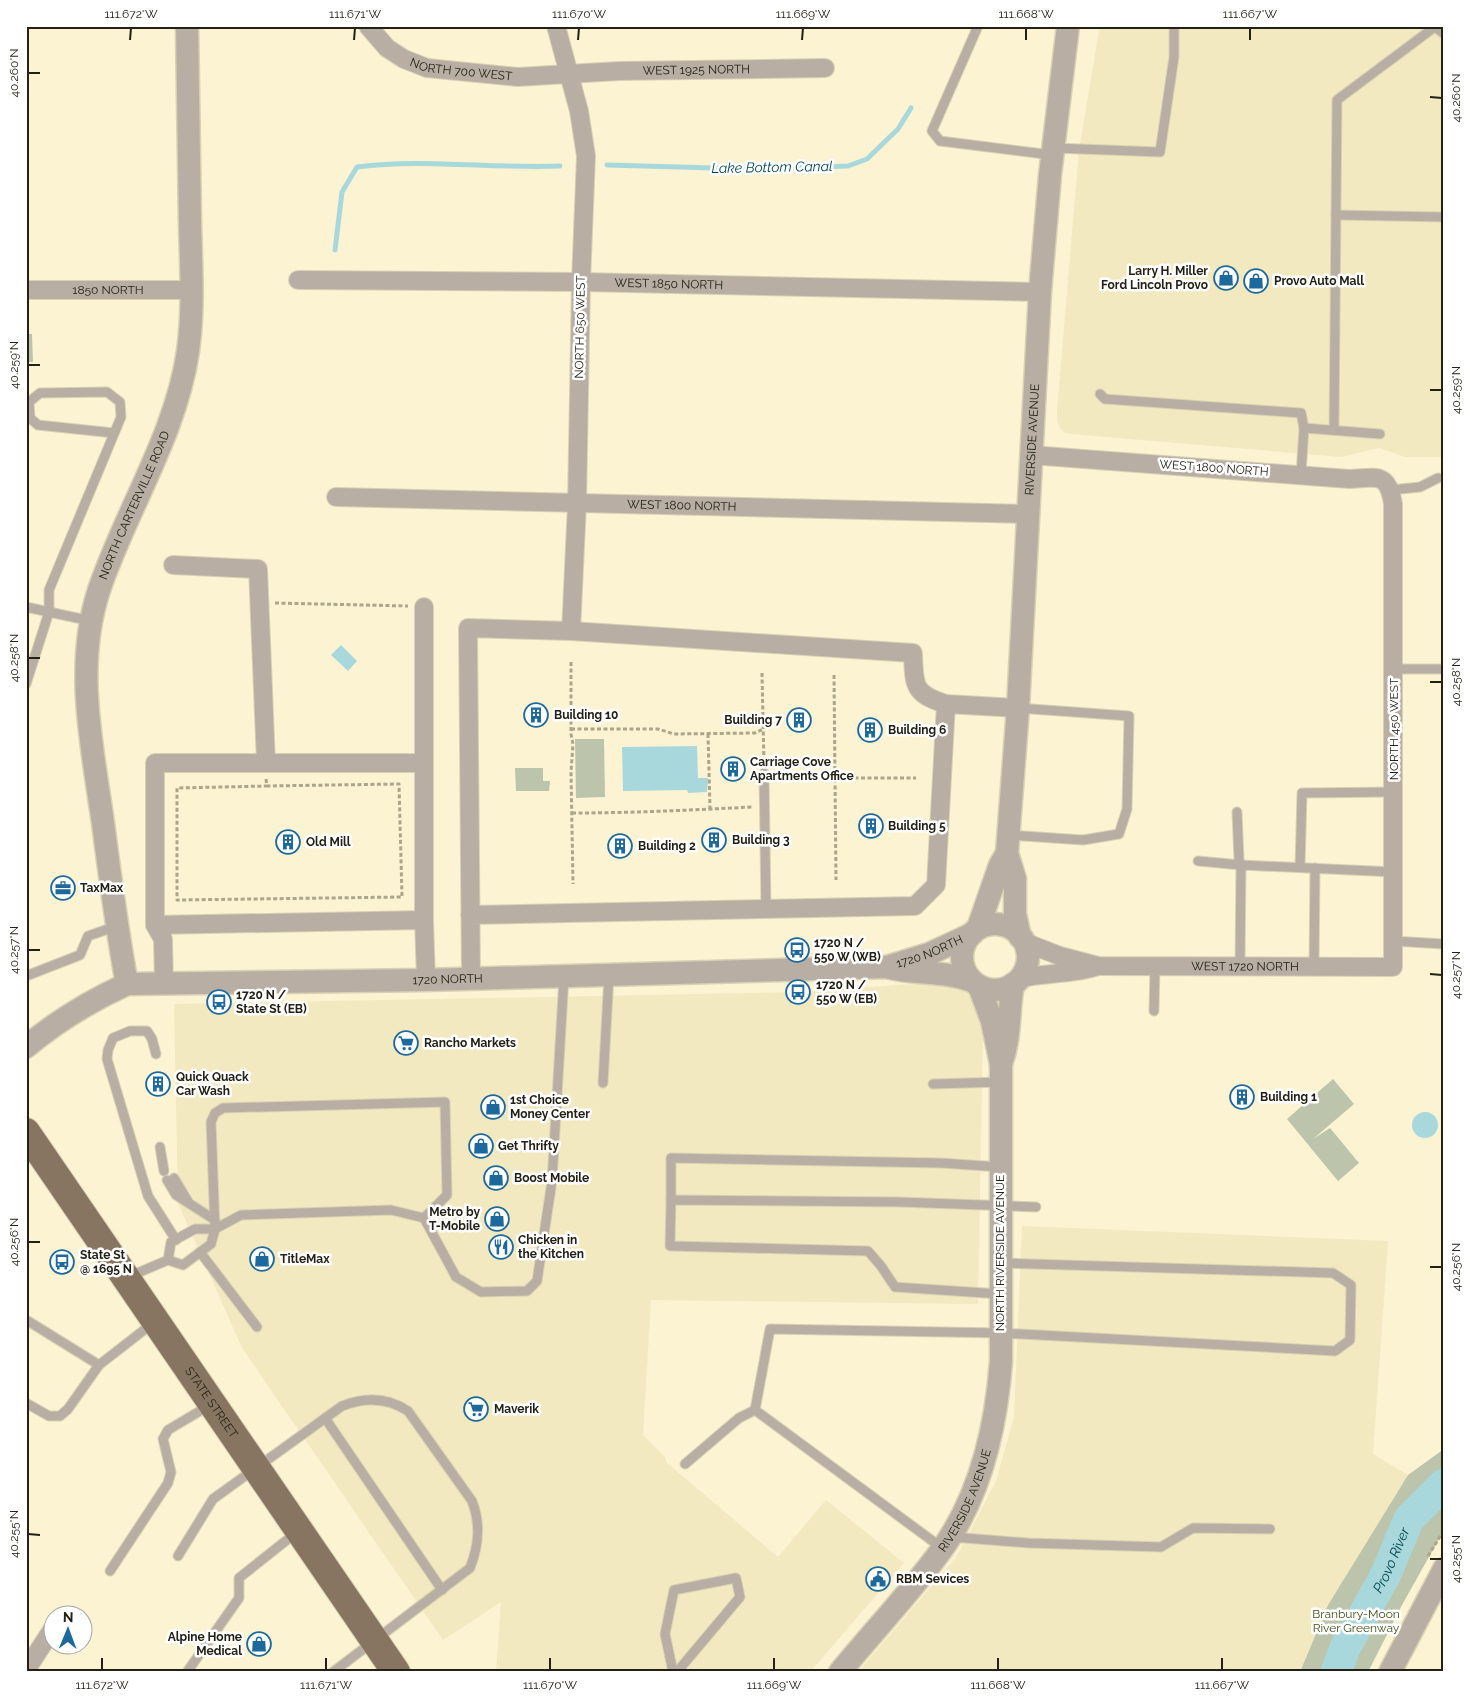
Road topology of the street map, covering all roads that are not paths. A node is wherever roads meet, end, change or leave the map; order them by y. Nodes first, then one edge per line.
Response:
1 (187, 26) edge
2 (368, 26) edge
3 (556, 26) edge
4 (978, 26) edge
5 (1068, 26) edge
6 (1174, 26) edge
7 (1435, 27) edge
8 (1444, 34) edge
9 (825, 68) dead end
10 (568, 74) junction
11 (1053, 151) junction
12 (1336, 215) junction
13 (1444, 217) edge
14 (298, 280) dead end
15 (581, 282) junction
16 (26, 290) edge
17 (191, 290) junction
18 (1040, 292) junction
19 (1100, 394) dead end
20 (1304, 428) junction
21 (1334, 430) junction
22 (114, 433) junction
23 (1380, 434) dead end
24 (1031, 455) junction
25 (1301, 474) junction
26 (1438, 478) dead end
27 (1391, 490) junction
28 (336, 497) dead end
29 (577, 504) junction
30 (1028, 514) junction
31 (173, 565) dead end
32 (26, 607) edge
33 (424, 608) road end
34 (49, 612) junction
35 (91, 622) junction
36 (571, 631) junction
37 (1394, 669) junction
38 (1440, 669) dead end
39 (26, 684) edge
40 (946, 704) junction
41 (1018, 708) junction
42 (266, 762) junction
43 (424, 763) junction
44 (764, 773) road end
45 (1394, 792) junction
46 (1237, 812) dead end
47 (1008, 844) junction
48 (1198, 861) dead end
49 (1241, 865) junction
50 (1300, 867) junction
51 (1315, 868) junction
52 (1394, 872) junction
53 (766, 909) junction
54 (470, 916) junction
55 (424, 920) junction
56 (155, 925) junction
57 (117, 926) junction
58 (975, 931) junction
59 (1022, 939) junction
60 (1393, 941) junction
61 (1444, 944) edge
62 (1098, 966) junction
63 (1155, 966) junction
64 (1240, 966) junction
65 (1314, 966) junction
66 (886, 967) junction
67 (1393, 967) joint
68 (26, 976) edge
69 (564, 976) junction
70 (609, 976) junction
71 (471, 979) junction
72 (426, 980) junction
73 (1016, 982) junction
74 (976, 983) junction
75 (127, 984) junction
76 (164, 984) junction
77 (1154, 1011) dead end
78 (26, 1047) edge
79 (156, 1054) dead end
80 (1001, 1073) junction
81 (603, 1083) dead end
82 (933, 1084) dead end
83 (26, 1132) edge
84 (162, 1152) dead end
85 (1000, 1167) junction
86 (671, 1200) junction
87 (1000, 1206) junction
88 (1036, 1207) dead end
89 (424, 1218) junction
90 (215, 1225) junction
91 (176, 1240) junction
92 (200, 1252) junction
93 (168, 1260) junction
94 (1000, 1263) junction
95 (126, 1278) junction
96 (1000, 1294) junction
97 (28, 1321) dead end
98 (156, 1322) junction
99 (257, 1327) dead end
100 (1001, 1333) junction
101 (99, 1365) junction
102 (26, 1403) edge
103 (212, 1404) junction
104 (755, 1410) junction
105 (325, 1418) junction
106 (990, 1441) joint
107 (685, 1464) dead end
108 (256, 1468) junction
109 (1270, 1529) dead end
110 (299, 1530) junction
111 (946, 1542) junction
112 (178, 1556) dead end
113 (1444, 1568) edge
114 (110, 1571) dead end
115 (442, 1590) junction
116 (376, 1641) junction
117 (42, 1645) edge
118 (27, 1667) edge
119 (187, 1672) edge
120 (333, 1672) edge
121 (396, 1672) edge
122 (675, 1672) edge
123 (840, 1672) edge
124 (1390, 1672) edge

1 - 17 street, NORTH CARTERVILLE ROAD
2 - 10 street, NORTH 700 WEST
3 - 10 street, NORTH 650 WEST
4 - 11 lane
5 - 11 street, RIVERSIDE AVENUE
6 - 11 lane
7 - 8 lane
7 - 12 lane
9 - 10 street, WEST 1925 NORTH
10 - 15 street, NORTH 650 WEST
11 - 18 street, RIVERSIDE AVENUE
12 - 13 lane
12 - 21 lane
14 - 15 street, WEST 1850 NORTH
15 - 18 street, WEST 1850 NORTH
15 - 29 street, NORTH 650 WEST
16 - 17 street, 1850 NORTH
17 - 35 street, NORTH CARTERVILLE ROAD
18 - 24 street, RIVERSIDE AVENUE
19 - 20 lane
20 - 21 lane
20 - 25 lane
21 - 23 lane
22 - 22 lane
22 - 34 lane
24 - 25 street, WEST 1800 NORTH
24 - 30 street, RIVERSIDE AVENUE
25 - 27 street, WEST 1800 NORTH
26 - 27 lane
27 - 37 street, NORTH 450 WEST
28 - 29 street, WEST 1800 NORTH
29 - 30 street, WEST 1800 NORTH
29 - 36 street, NORTH 650 WEST
30 - 41 street, RIVERSIDE AVENUE
31 - 42 street
32 - 34 lane
33 - 43 street
34 - 35 lane
34 - 39 lane
35 - 57 street, NORTH CARTERVILLE ROAD
36 - 40 street
36 - 54 street
37 - 38 lane
37 - 45 street, NORTH 450 WEST
40 - 41 street
40 - 53 street
41 - 47 street, RIVERSIDE AVENUE
41 - 47 lane
42 - 43 street
42 - 56 street
43 - 55 street
44 - 53 lane
45 - 50 lane
45 - 52 street, NORTH 450 WEST
46 - 49 lane
47 - 58 street, RIVERSIDE AVENUE
47 - 59 street, RIVERSIDE AVENUE
48 - 49 lane
49 - 50 lane
49 - 64 lane
50 - 51 lane
51 - 52 lane
51 - 65 lane
52 - 60 street, NORTH 450 WEST
53 - 54 street
54 - 71 street
55 - 56 street
55 - 72 street
56 - 76 street
57 - 68 lane
57 - 75 street, NORTH CARTERVILLE ROAD
58 - 59 street
58 - 66 street, 1720 NORTH
58 - 74 street
59 - 62 street, WEST 1720 NORTH
59 - 73 street
60 - 61 lane
60 - 67 street, NORTH 450 WEST
62 - 63 street, WEST 1720 NORTH
62 - 73 street, WEST 1720 NORTH
63 - 64 street, WEST 1720 NORTH
63 - 77 lane
64 - 65 street, WEST 1720 NORTH
65 - 67 street, WEST 1720 NORTH
66 - 70 street, 1720 NORTH
66 - 74 street, 1720 NORTH
69 - 70 street, 1720 NORTH
69 - 71 street, 1720 NORTH
69 - 89 lane
70 - 81 lane
71 - 72 street, 1720 NORTH
72 - 76 street, 1720 NORTH
73 - 74 street
73 - 80 street, NORTH RIVERSIDE AVENUE
74 - 80 street, NORTH RIVERSIDE AVENUE
75 - 76 street, 1720 NORTH
75 - 78 street, 1720 NORTH
79 - 91 lane
80 - 82 lane
80 - 85 street, NORTH RIVERSIDE AVENUE
83 - 95 main road, STATE STREET
84 - 90 lane
85 - 86 lane
85 - 87 street, NORTH RIVERSIDE AVENUE
86 - 87 lane
86 - 96 lane
87 - 88 lane
87 - 94 street, NORTH RIVERSIDE AVENUE
89 - 90 lane
89 - 90 lane
90 - 91 lane
90 - 92 lane
91 - 93 lane
92 - 93 lane
92 - 99 lane
93 - 95 lane
94 - 96 street, NORTH RIVERSIDE AVENUE
94 - 100 lane
95 - 98 main road, STATE STREET
96 - 100 street, NORTH RIVERSIDE AVENUE
97 - 101 lane
98 - 101 lane
98 - 103 main road, STATE STREET
100 - 104 lane
100 - 106 street, NORTH RIVERSIDE AVENUE
101 - 102 lane
103 - 108 main road, STATE STREET
103 - 114 lane
104 - 107 lane
104 - 111 lane
105 - 108 lane
105 - 115 lane
105 - 115 lane
106 - 111 street, RIVERSIDE AVENUE
108 - 110 main road, STATE STREET
108 - 112 lane
109 - 111 lane
110 - 116 main road, STATE STREET
110 - 119 lane
111 - 123 street, RIVERSIDE AVENUE
113 - 124 street
115 - 116 lane
116 - 120 lane
116 - 121 main road, STATE STREET
117 - 118 street
122 - 122 lane

